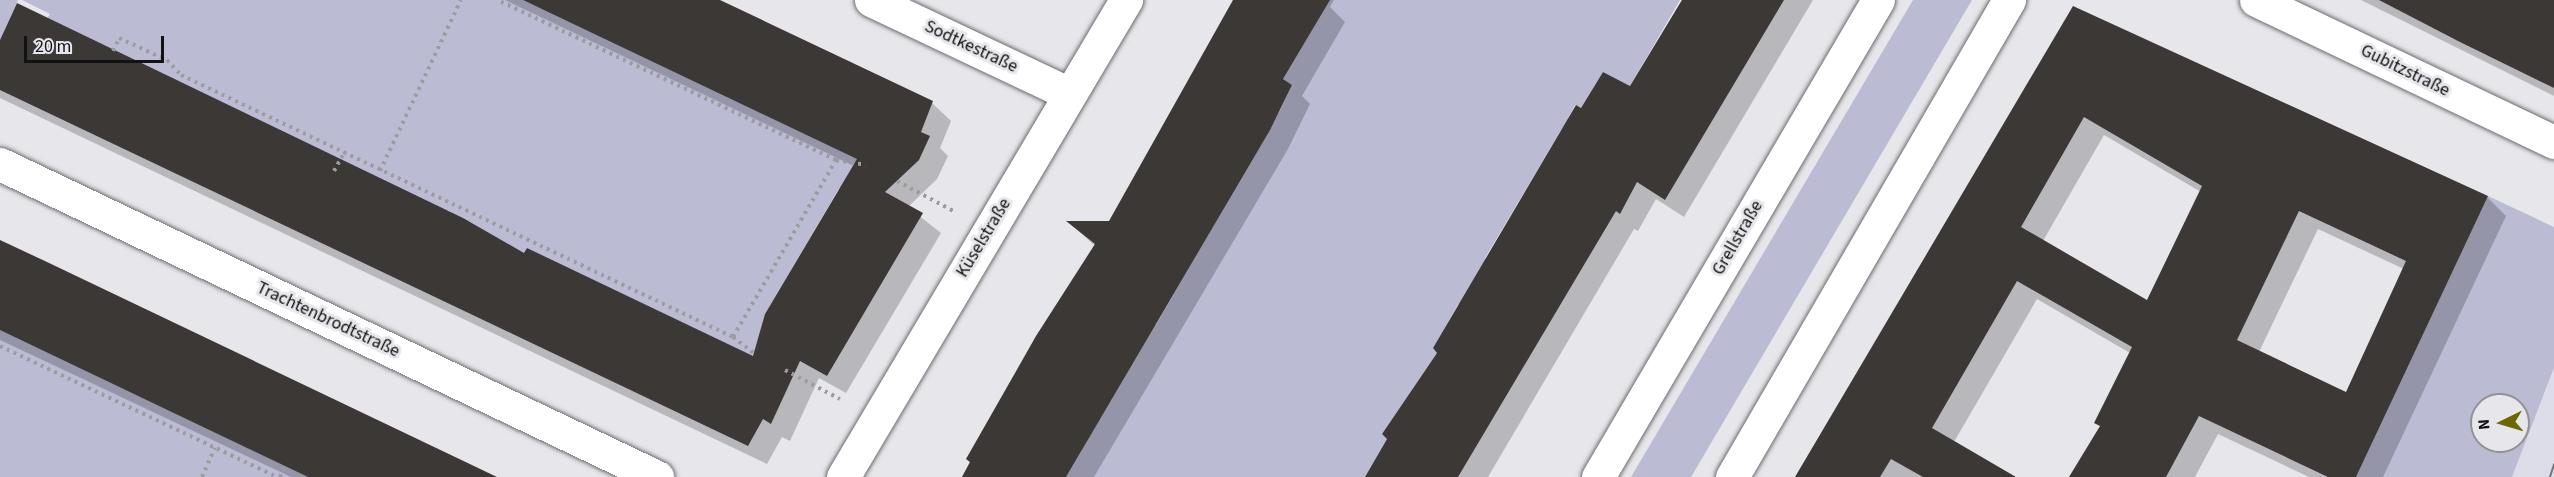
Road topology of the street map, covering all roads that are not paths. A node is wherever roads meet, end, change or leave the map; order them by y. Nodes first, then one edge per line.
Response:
1 (871, 0) edge
2 (1126, 0) edge
3 (1878, 0) edge
4 (2009, 0) edge
5 (2256, 0) edge
6 (1070, 94) junction
7 (2554, 142) edge
8 (0, 164) edge
9 (657, 477) edge
10 (843, 477) edge
11 (1598, 477) edge
12 (1732, 477) edge

1 - 6 street, Sodtkestraße
2 - 6 street, Küselstraße
3 - 11 street, Grellstraße
4 - 12 street
5 - 7 street, Gubitzstraße
6 - 10 street, Küselstraße
8 - 9 street, Trachtenbrodtstraße

